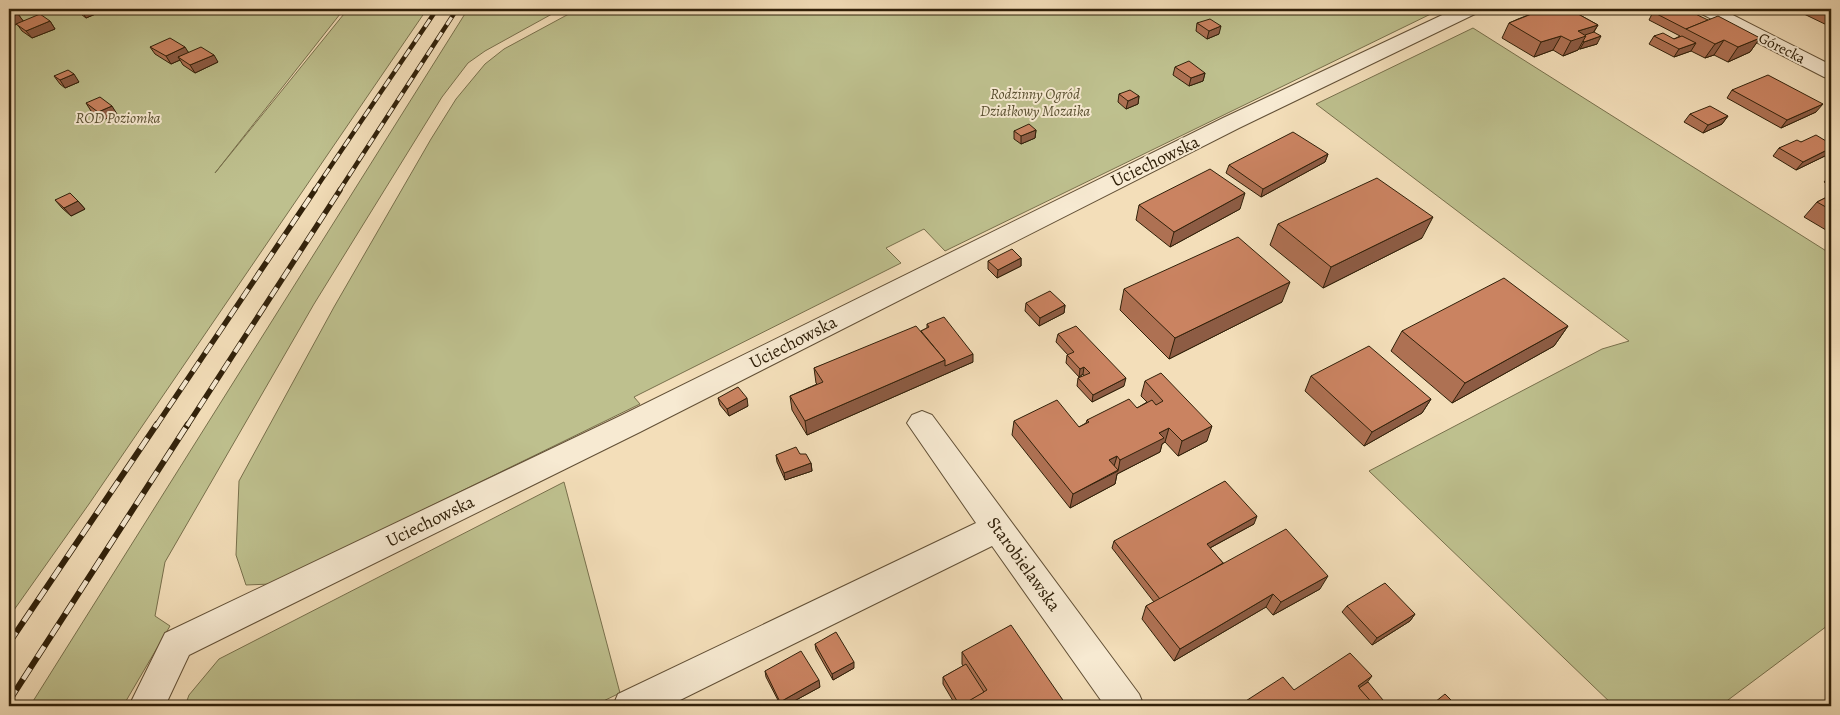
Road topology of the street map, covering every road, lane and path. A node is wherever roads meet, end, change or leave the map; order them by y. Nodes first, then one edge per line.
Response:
1 (1470, 9) edge
2 (1707, 9) edge
3 (1831, 73) edge
4 (922, 423) dead end
5 (997, 528) junction
6 (147, 706) edge
7 (631, 706) edge
8 (1126, 706) edge

1 - 6 street, Uciechowska
2 - 3 street, Górecka
4 - 5 street, Starobielawska
5 - 7 street
5 - 8 street, Starobielawska

